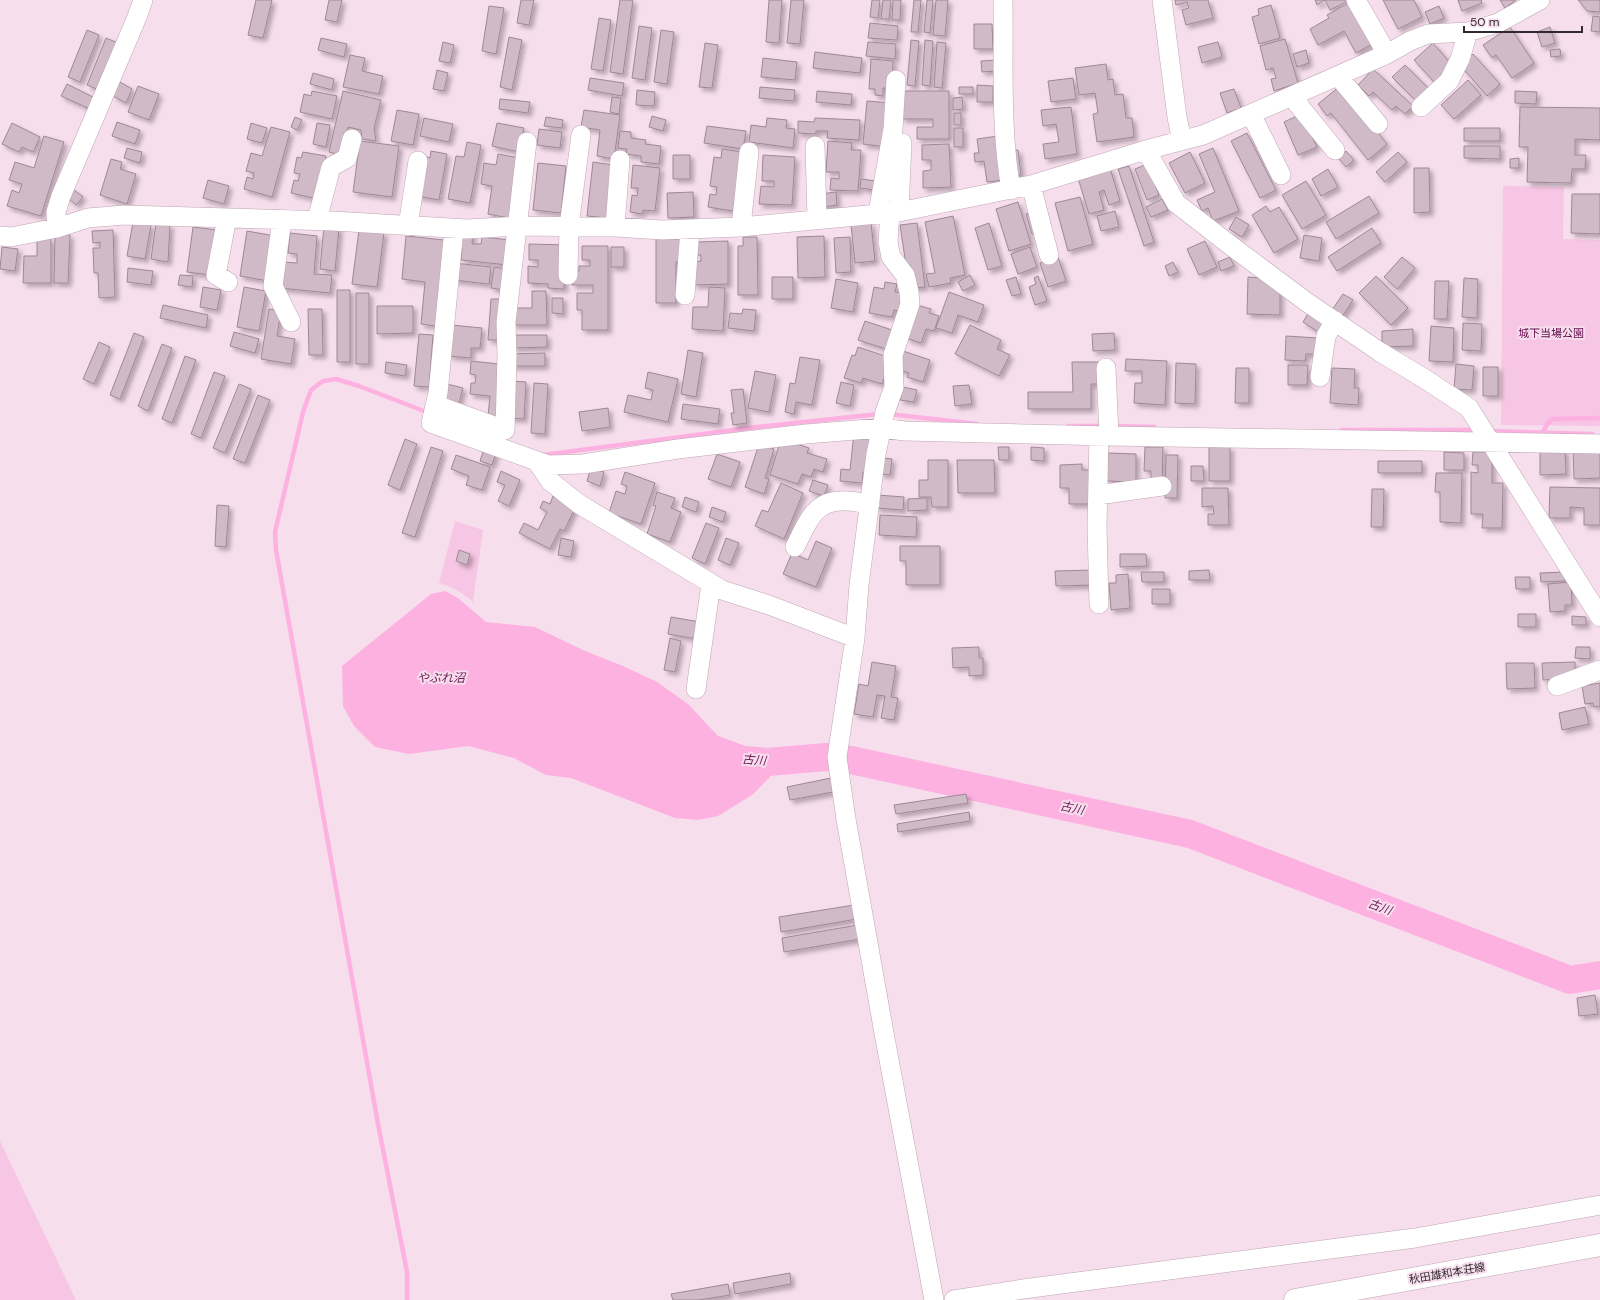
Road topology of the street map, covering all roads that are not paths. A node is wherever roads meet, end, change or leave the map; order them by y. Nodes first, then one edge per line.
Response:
1 (143, 0) edge
2 (1003, 0) edge
3 (1162, 0) edge
4 (1356, 0) edge
5 (1540, 0) edge
6 (1468, 32) junction
7 (1387, 54) junction
8 (1338, 76) junction
9 (896, 80) dead end
10 (1292, 97) junction
11 (1422, 107) dead end
12 (1251, 114) junction
13 (1378, 124) dead end
14 (581, 134) dead end
15 (352, 139) dead end
16 (527, 142) dead end
17 (1182, 142) junction
18 (902, 143) dead end
19 (815, 146) dead end
20 (1146, 150) junction
21 (1335, 150) dead end
22 (749, 152) dead end
23 (620, 160) dead end
24 (418, 161) dead end
25 (1281, 175) dead end
26 (1032, 185) junction
27 (1011, 190) junction
28 (889, 212) junction
29 (227, 218) junction
30 (282, 219) junction
31 (817, 219) junction
32 (318, 220) junction
33 (408, 226) junction
34 (517, 226) junction
35 (569, 226) junction
36 (615, 227) junction
37 (741, 227) junction
38 (57, 228) junction
39 (454, 229) junction
40 (690, 229) junction
41 (0, 236) edge
42 (1048, 255) dead end
43 (568, 275) dead end
44 (228, 282) dead end
45 (685, 295) dead end
46 (1335, 321) junction
47 (291, 322) dead end
48 (1106, 368) dead end
49 (1320, 377) dead end
50 (435, 410) junction
51 (883, 420) junction
52 (1106, 429) junction
53 (1485, 435) junction
54 (1600, 444) edge
55 (538, 463) junction
56 (1162, 486) dead end
57 (1098, 495) junction
58 (870, 504) junction
59 (795, 547) dead end
60 (711, 584) junction
61 (1099, 604) dead end
62 (1600, 617) edge
63 (855, 638) junction
64 (1600, 670) edge
65 (1557, 686) dead end
66 (696, 689) dead end
67 (1600, 1205) edge
68 (1600, 1245) edge
69 (934, 1300) edge
70 (954, 1300) edge
71 (1295, 1300) edge

1 - 38 street
2 - 27 street
3 - 17 street
4 - 7 street
5 - 6 street
6 - 7 street
6 - 11 street
7 - 8 street
8 - 10 street
8 - 13 street
9 - 28 street
10 - 12 street
10 - 21 street
12 - 17 street
12 - 25 street
14 - 35 street
15 - 32 street
16 - 34 street
17 - 20 street
18 - 28 street
19 - 31 street
20 - 26 street
20 - 46 street
22 - 37 street
23 - 36 street
24 - 33 street
26 - 27 street
26 - 42 street
27 - 28 street
28 - 31 street
28 - 51 street
29 - 30 street
29 - 38 street
29 - 44 street
30 - 32 street
30 - 47 street
31 - 37 street
32 - 33 street
33 - 39 street
34 - 35 street
34 - 39 street
34 - 50 street
35 - 36 street
35 - 43 street
36 - 40 street
37 - 40 street
38 - 41 street
39 - 50 street
40 - 45 street
46 - 49 street
46 - 53 street
48 - 52 street
50 - 55 street
51 - 52 street
51 - 55 street
51 - 58 street
52 - 53 street
52 - 57 street
53 - 54 street
53 - 62 street
55 - 60 street
56 - 57 street
57 - 61 street
58 - 59 street
58 - 63 street
60 - 63 street
60 - 66 street
63 - 69 street
64 - 65 street
67 - 70 street
68 - 71 main road, 秋田雄和本荘線

